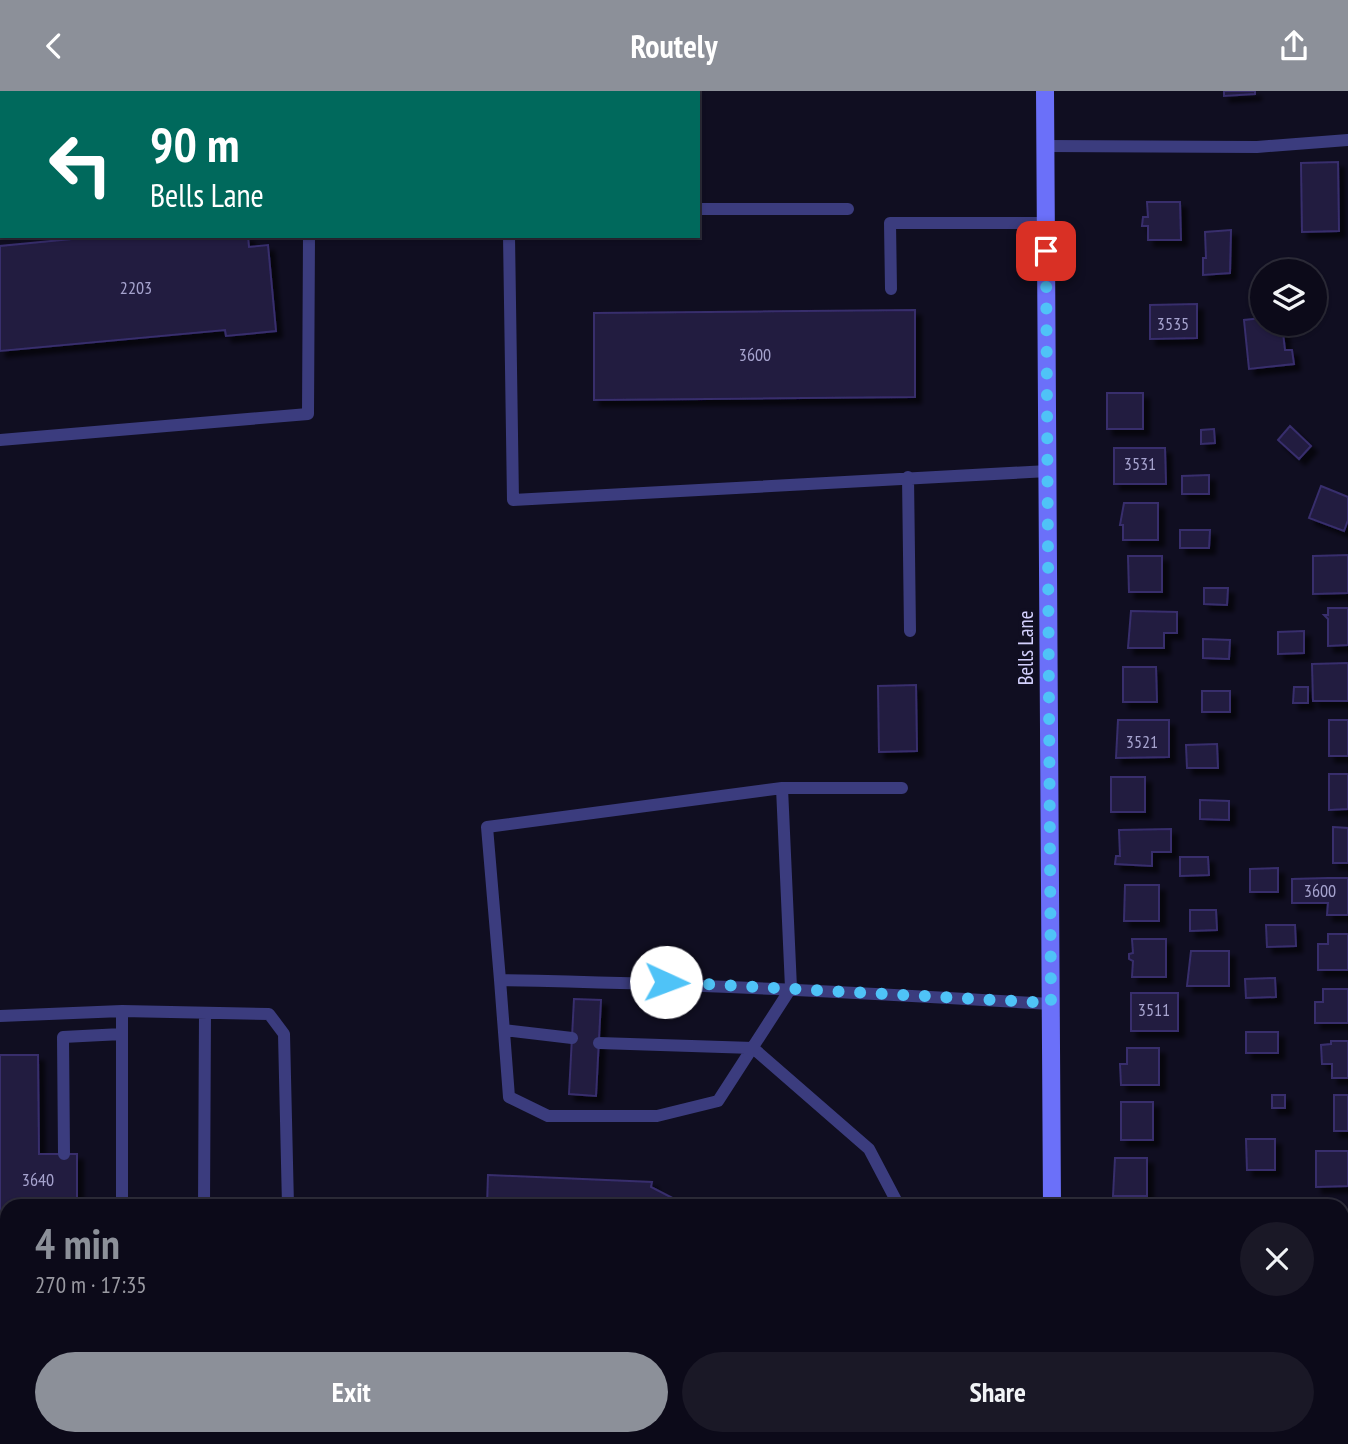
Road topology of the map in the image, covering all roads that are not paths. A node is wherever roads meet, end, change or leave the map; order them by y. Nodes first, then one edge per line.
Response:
1 (1045, 91) edge
2 (1348, 140) edge
3 (1045, 146) junction
4 (700, 209) edge
5 (848, 209) dead end
6 (1046, 223) junction
7 (309, 238) edge
8 (509, 238) edge
9 (891, 289) dead end
10 (0, 440) edge
11 (1048, 471) junction
12 (908, 477) junction
13 (911, 631) dead end
14 (782, 788) junction
15 (902, 788) dead end
16 (500, 979) junction
17 (791, 988) junction
18 (1051, 1003) junction
19 (122, 1011) junction
20 (205, 1013) junction
21 (0, 1016) edge
22 (504, 1030) junction
23 (122, 1034) junction
24 (572, 1038) dead end
25 (599, 1043) dead end
26 (753, 1048) junction
27 (64, 1154) dead end
28 (122, 1199) edge
29 (204, 1199) edge
30 (288, 1199) edge
31 (895, 1199) edge
32 (1052, 1199) edge

1 - 3 main road, Bells Lane
2 - 3 lane
3 - 6 main road, Bells Lane
4 - 5 lane
6 - 9 lane
6 - 11 main road, Bells Lane
7 - 10 lane
8 - 12 lane
11 - 12 lane
11 - 18 main road, Bells Lane
12 - 13 lane
14 - 15 lane
14 - 16 lane
14 - 17 lane
16 - 17 lane
16 - 22 lane
17 - 18 lane
17 - 26 lane
18 - 32 main road, Bells Lane
19 - 20 lane
19 - 21 lane
19 - 23 lane
20 - 29 lane
20 - 30 lane
22 - 24 lane
22 - 26 lane
23 - 27 lane
23 - 28 lane
25 - 26 lane
26 - 31 lane

